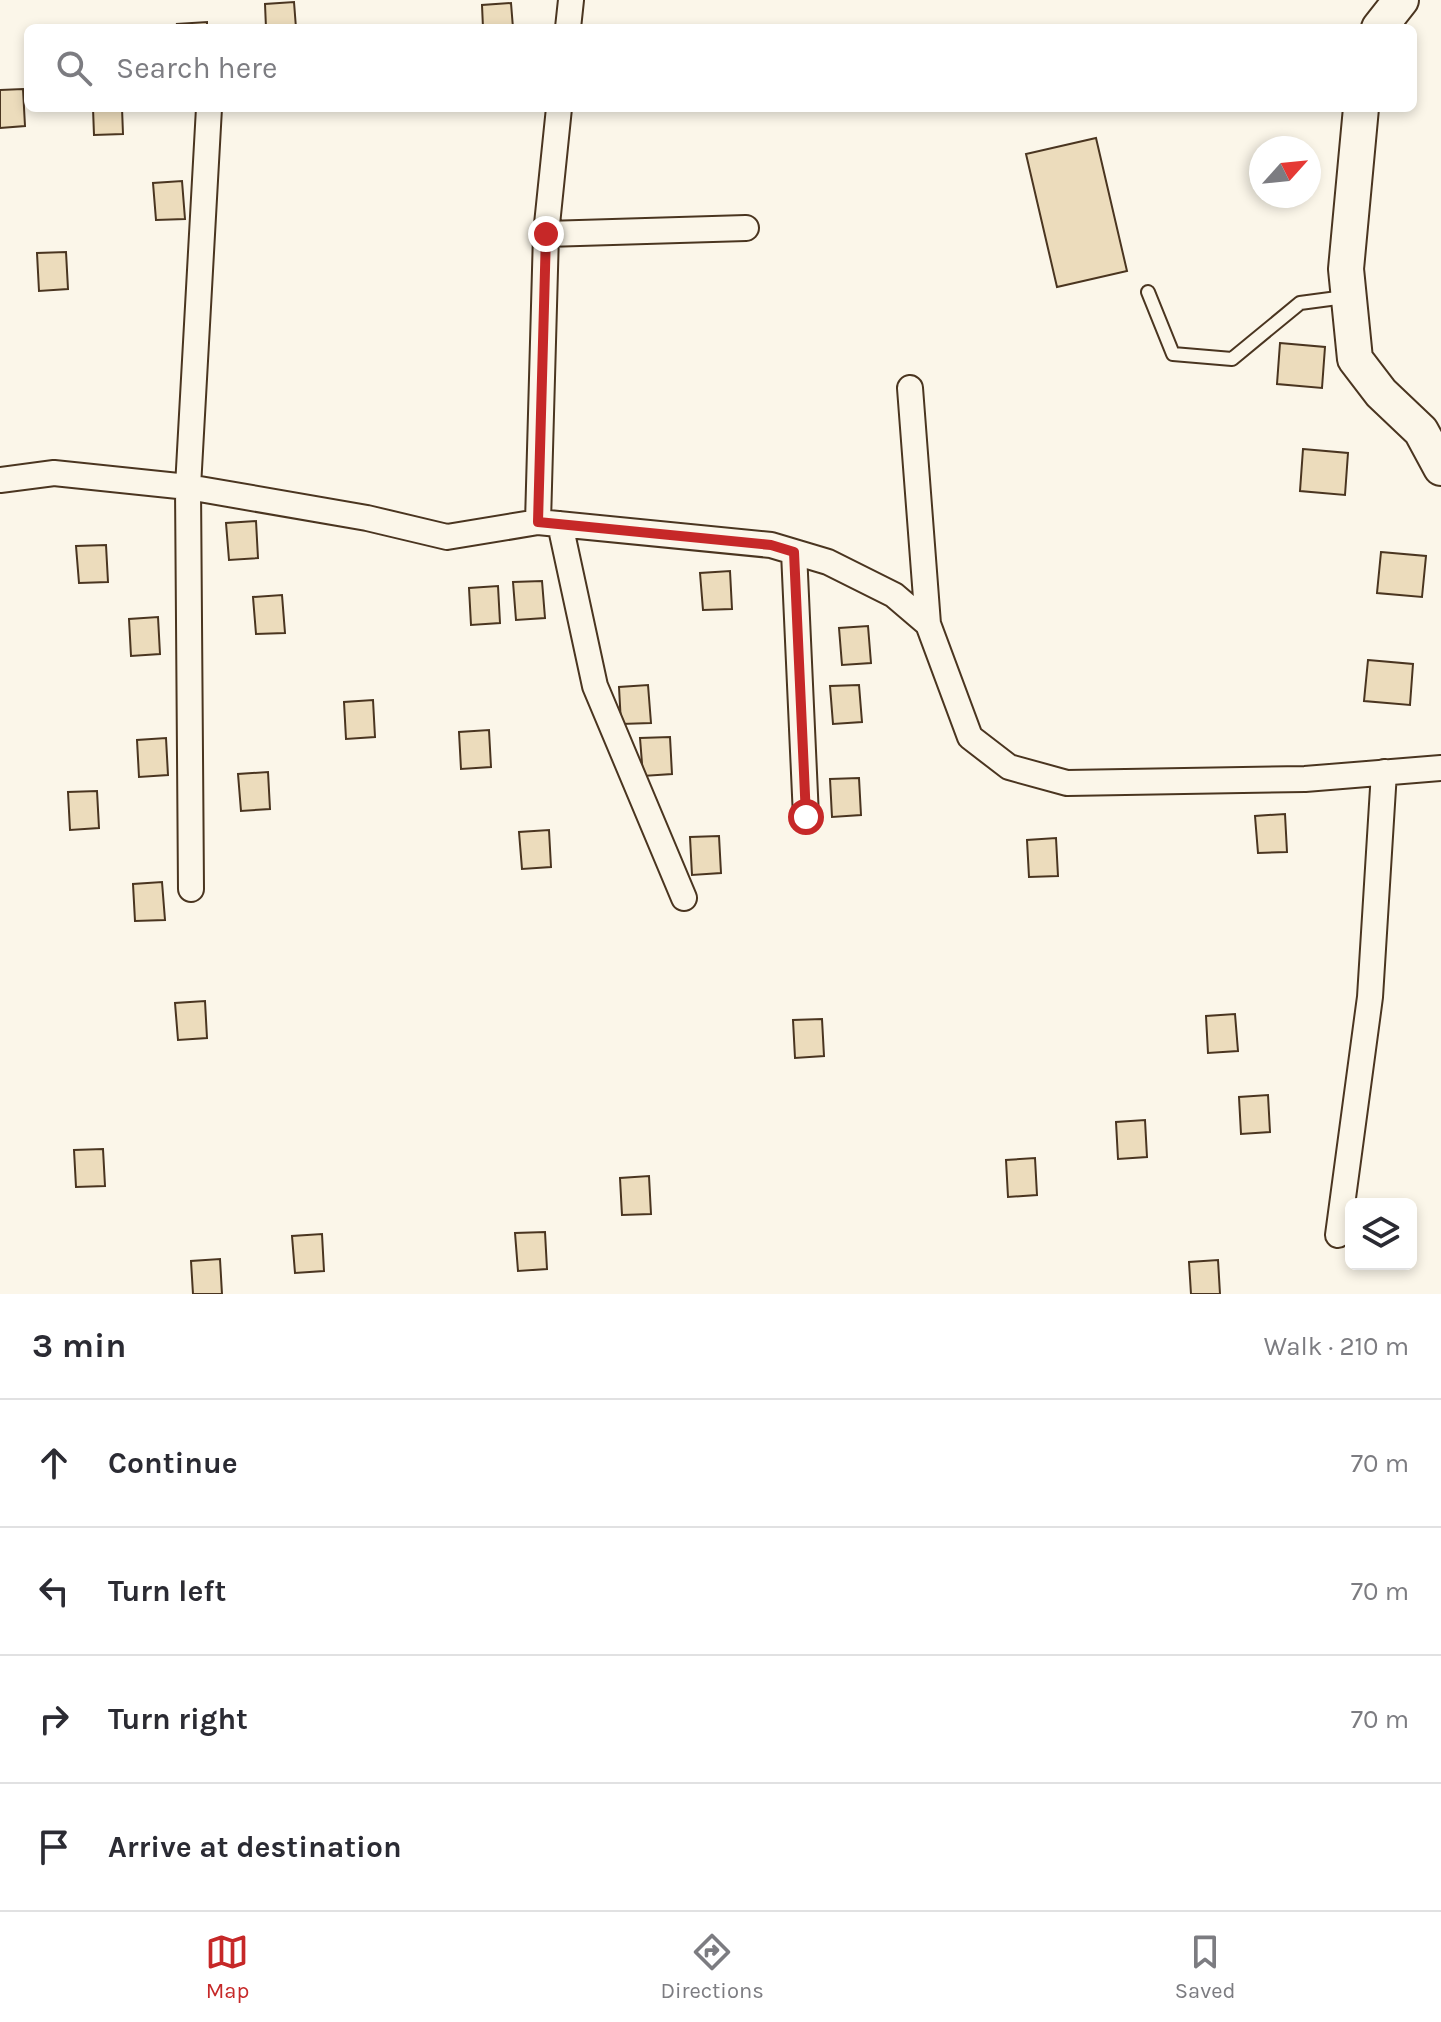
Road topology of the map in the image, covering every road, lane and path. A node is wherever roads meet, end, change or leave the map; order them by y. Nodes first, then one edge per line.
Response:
1 (571, 0) edge
2 (1401, 0) edge
3 (568, 24) edge
4 (1382, 24) edge
5 (209, 112) edge
6 (559, 112) edge
7 (1361, 112) edge
8 (746, 228) dead end
9 (546, 234) junction
10 (1148, 292) dead end
11 (1348, 296) junction
12 (910, 388) dead end
13 (1441, 468) edge
14 (0, 480) edge
15 (188, 487) junction
16 (549, 523) junction
17 (794, 552) junction
18 (928, 624) junction
19 (1441, 768) edge
20 (1384, 772) junction
21 (806, 817) dead end
22 (191, 889) dead end
23 (684, 898) dead end
24 (1338, 1235) dead end

1 - 3 street
2 - 4 street
5 - 15 street
6 - 9 street
7 - 11 street
8 - 9 street
9 - 16 street
10 - 11 lane
11 - 13 street
12 - 18 street
14 - 15 street
15 - 16 street
15 - 22 street
16 - 17 street
16 - 23 street
17 - 18 street
17 - 21 street
18 - 20 street
19 - 20 street
20 - 24 street

